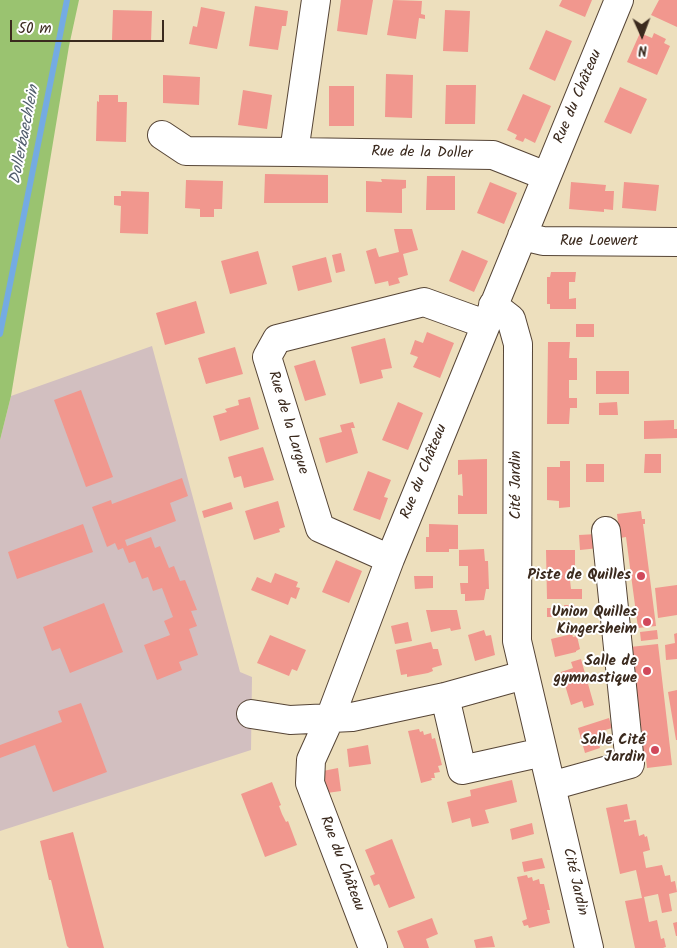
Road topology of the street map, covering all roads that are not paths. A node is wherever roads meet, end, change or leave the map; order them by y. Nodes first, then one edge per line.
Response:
1 (316, 0) edge
2 (619, 0) edge
3 (162, 135) dead end
4 (294, 152) junction
5 (546, 176) junction
6 (522, 236) junction
7 (677, 242) edge
8 (489, 315) junction
9 (606, 532) dead end
10 (390, 559) junction
11 (524, 674) junction
12 (445, 697) junction
13 (251, 714) dead end
14 (330, 718) junction
15 (543, 752) junction
16 (551, 786) junction
17 (373, 948) edge
18 (589, 948) edge

1 - 4 street
2 - 5 street, Rue du Château
3 - 4 street, Rue de la Doller
4 - 5 street, Rue de la Doller
5 - 6 street, Rue du Château
6 - 7 street, Rue Loewert
6 - 8 street, Rue du Château
8 - 10 street, Rue du Château
8 - 10 street, Rue de la Largue
8 - 11 street, Cité Jardin
9 - 16 street
10 - 14 street, Rue du Château
11 - 12 street
11 - 15 street, Cité Jardin
12 - 14 street
12 - 15 street
13 - 14 street
14 - 17 street, Rue du Château
15 - 16 street, Cité Jardin
16 - 18 street, Cité Jardin

